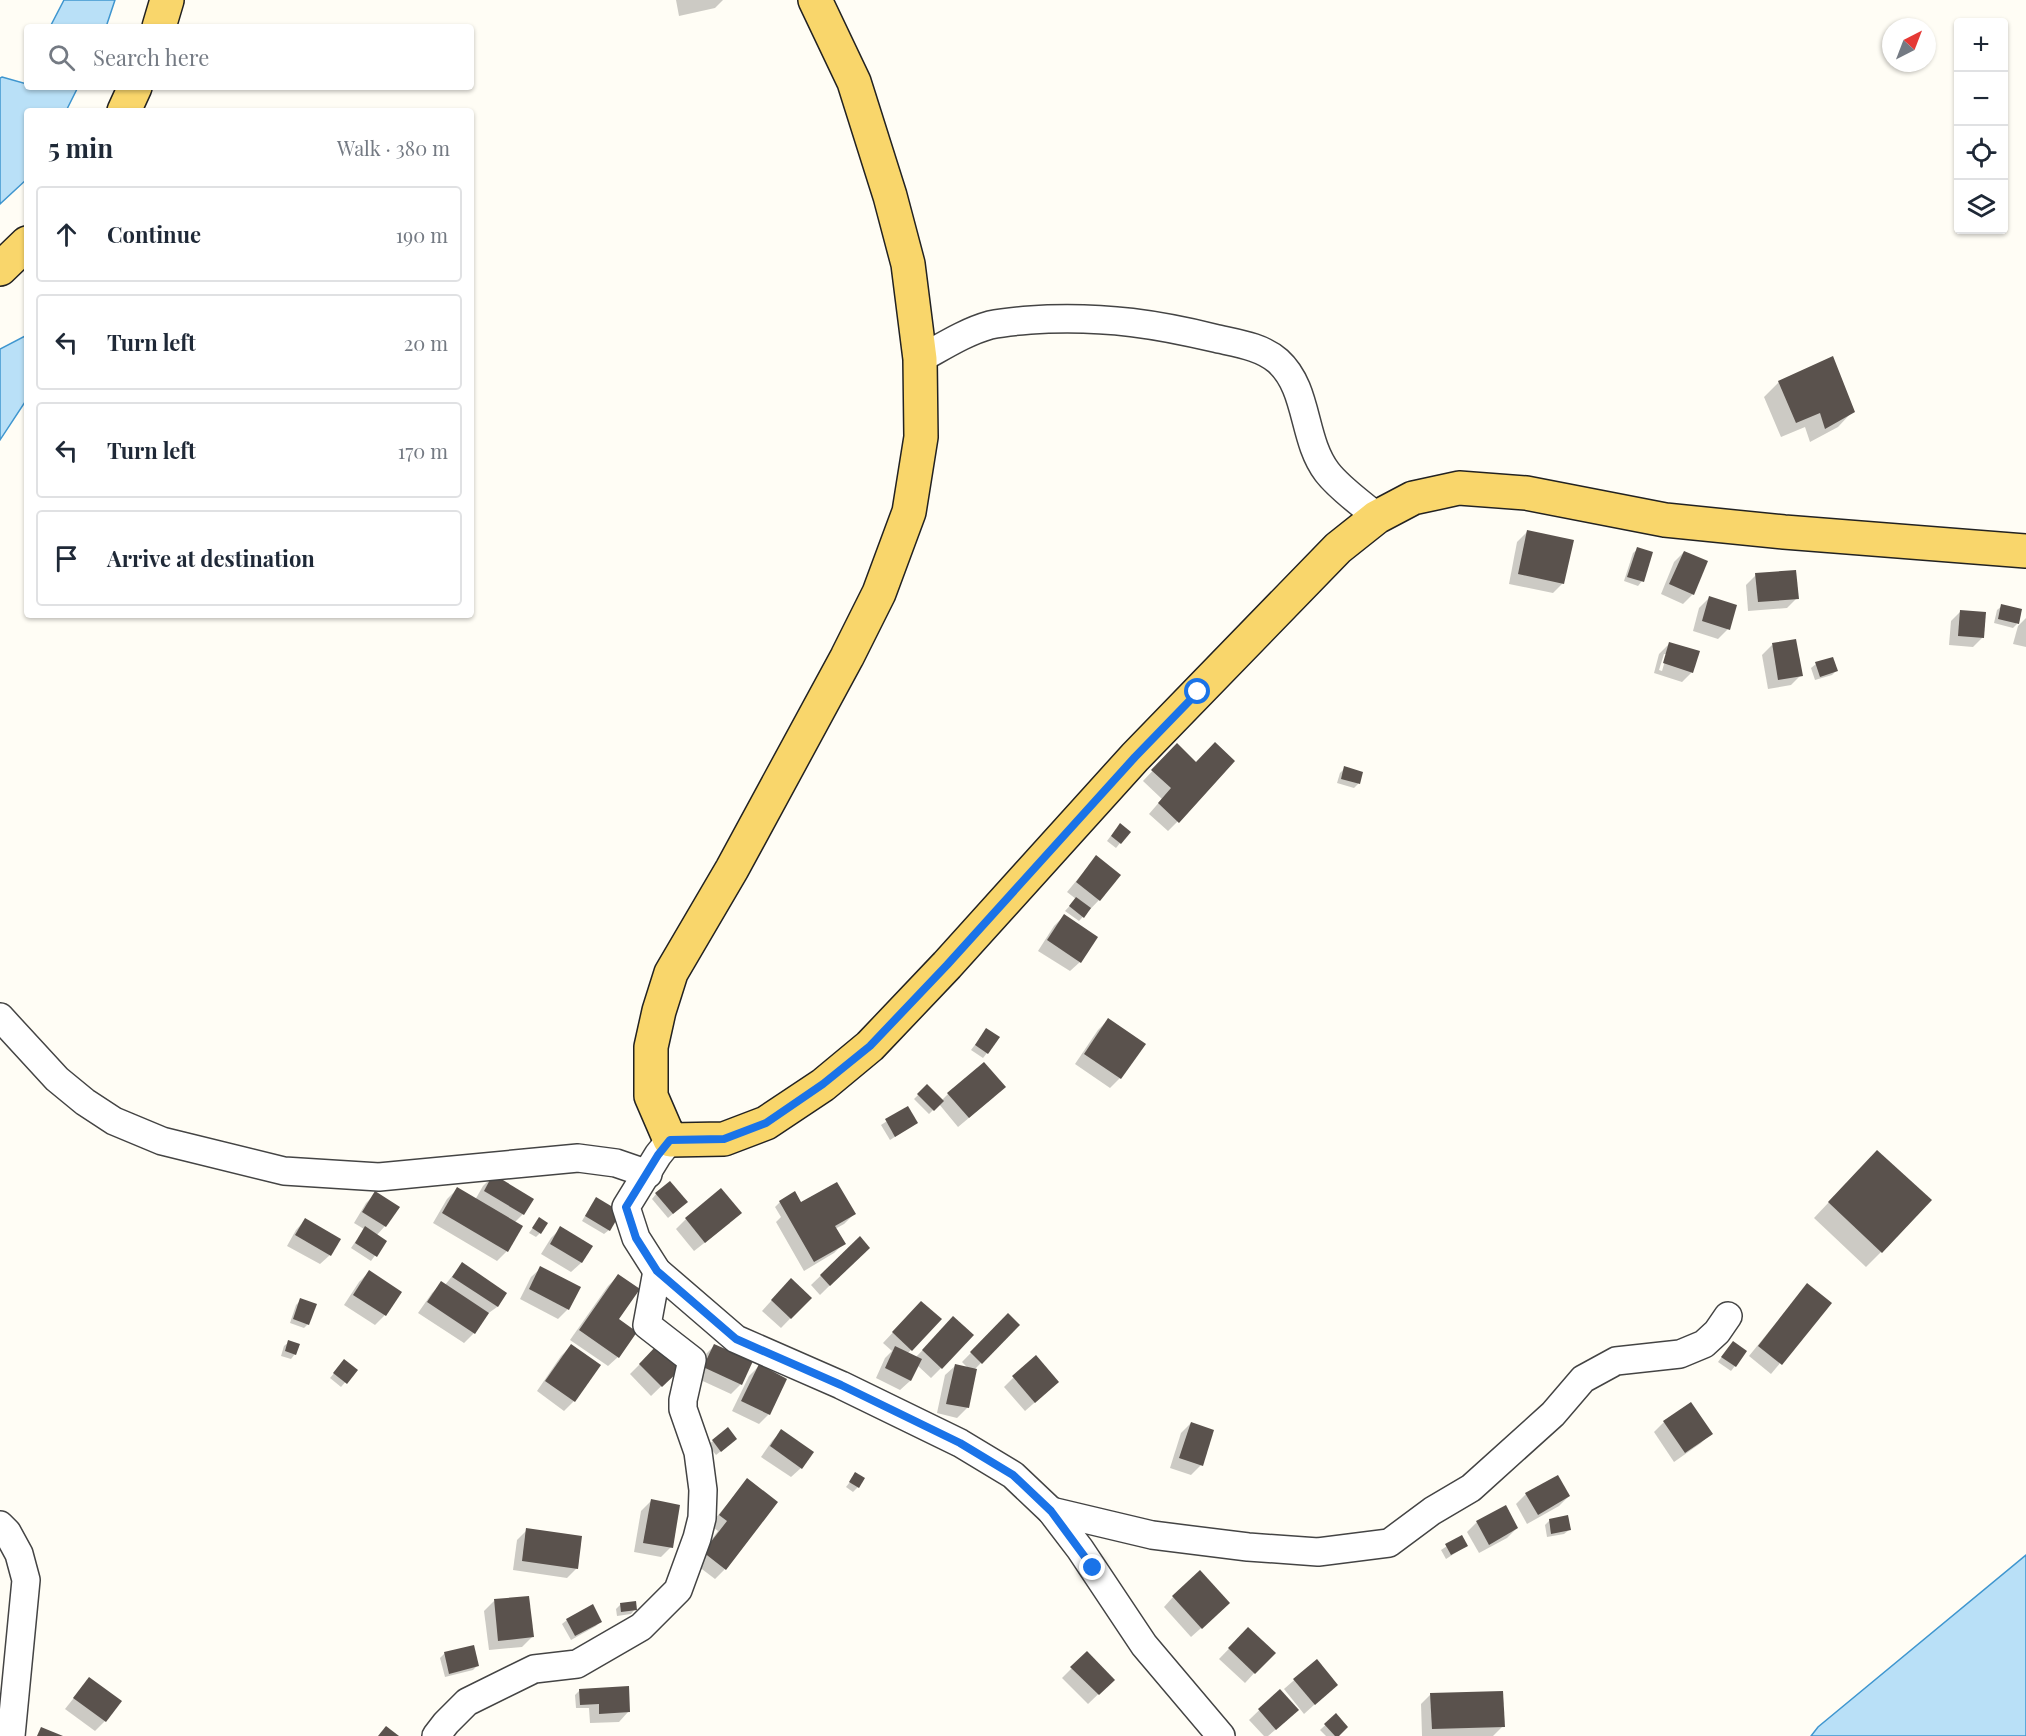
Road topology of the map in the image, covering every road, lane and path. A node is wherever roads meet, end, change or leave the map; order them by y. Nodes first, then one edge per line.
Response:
1 (167, 0) edge
2 (815, 0) edge
3 (160, 24) edge
4 (134, 90) edge
5 (125, 108) edge
6 (24, 246) edge
7 (0, 269) edge
8 (920, 359) junction
9 (1377, 517) junction
10 (2026, 551) edge
11 (0, 1017) edge
12 (670, 1140) junction
13 (648, 1174) junction
14 (657, 1271) junction
15 (1728, 1316) dead end
16 (1051, 1511) junction
17 (0, 1525) edge
18 (11, 1736) edge
19 (436, 1736) edge
20 (1221, 1736) edge

1 - 3 main road
2 - 8 main road
4 - 5 main road
6 - 7 main road
8 - 9 street
8 - 12 main road
9 - 10 main road
9 - 12 main road
11 - 13 street
12 - 13 street
13 - 14 street
14 - 16 street
14 - 19 street
15 - 16 street
16 - 20 street
17 - 18 street

